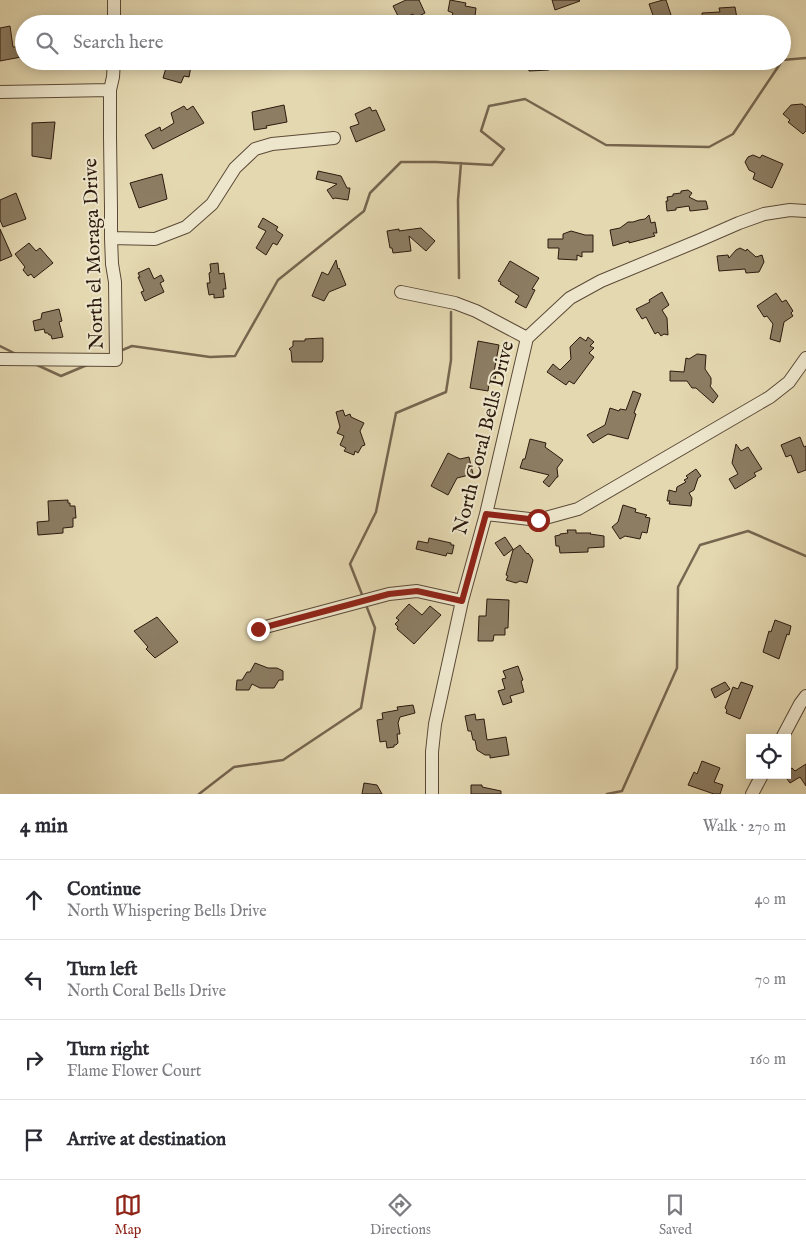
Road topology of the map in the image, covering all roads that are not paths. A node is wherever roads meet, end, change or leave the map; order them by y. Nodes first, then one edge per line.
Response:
1 (114, 0) edge
2 (114, 15) edge
3 (113, 70) edge
4 (110, 90) junction
5 (0, 92) edge
6 (334, 138) dead end
7 (806, 211) edge
8 (111, 238) junction
9 (401, 292) dead end
10 (527, 338) junction
11 (806, 358) edge
12 (0, 359) edge
13 (486, 514) junction
14 (462, 601) junction
15 (258, 629) dead end
16 (806, 696) edge
17 (784, 734) edge
18 (760, 779) edge
19 (432, 794) edge
20 (752, 794) edge

1 - 2 street
3 - 4 street, North el Moraga Drive
4 - 5 street
4 - 8 street, North el Moraga Drive
6 - 8 street
7 - 10 street, North Coral Bells Drive
8 - 12 street, North el Moraga Drive
9 - 10 street
10 - 13 street, North Coral Bells Drive
11 - 13 street
13 - 14 street, North Coral Bells Drive
14 - 15 street
14 - 19 street, North Coral Bells Drive
16 - 17 street
18 - 20 street

